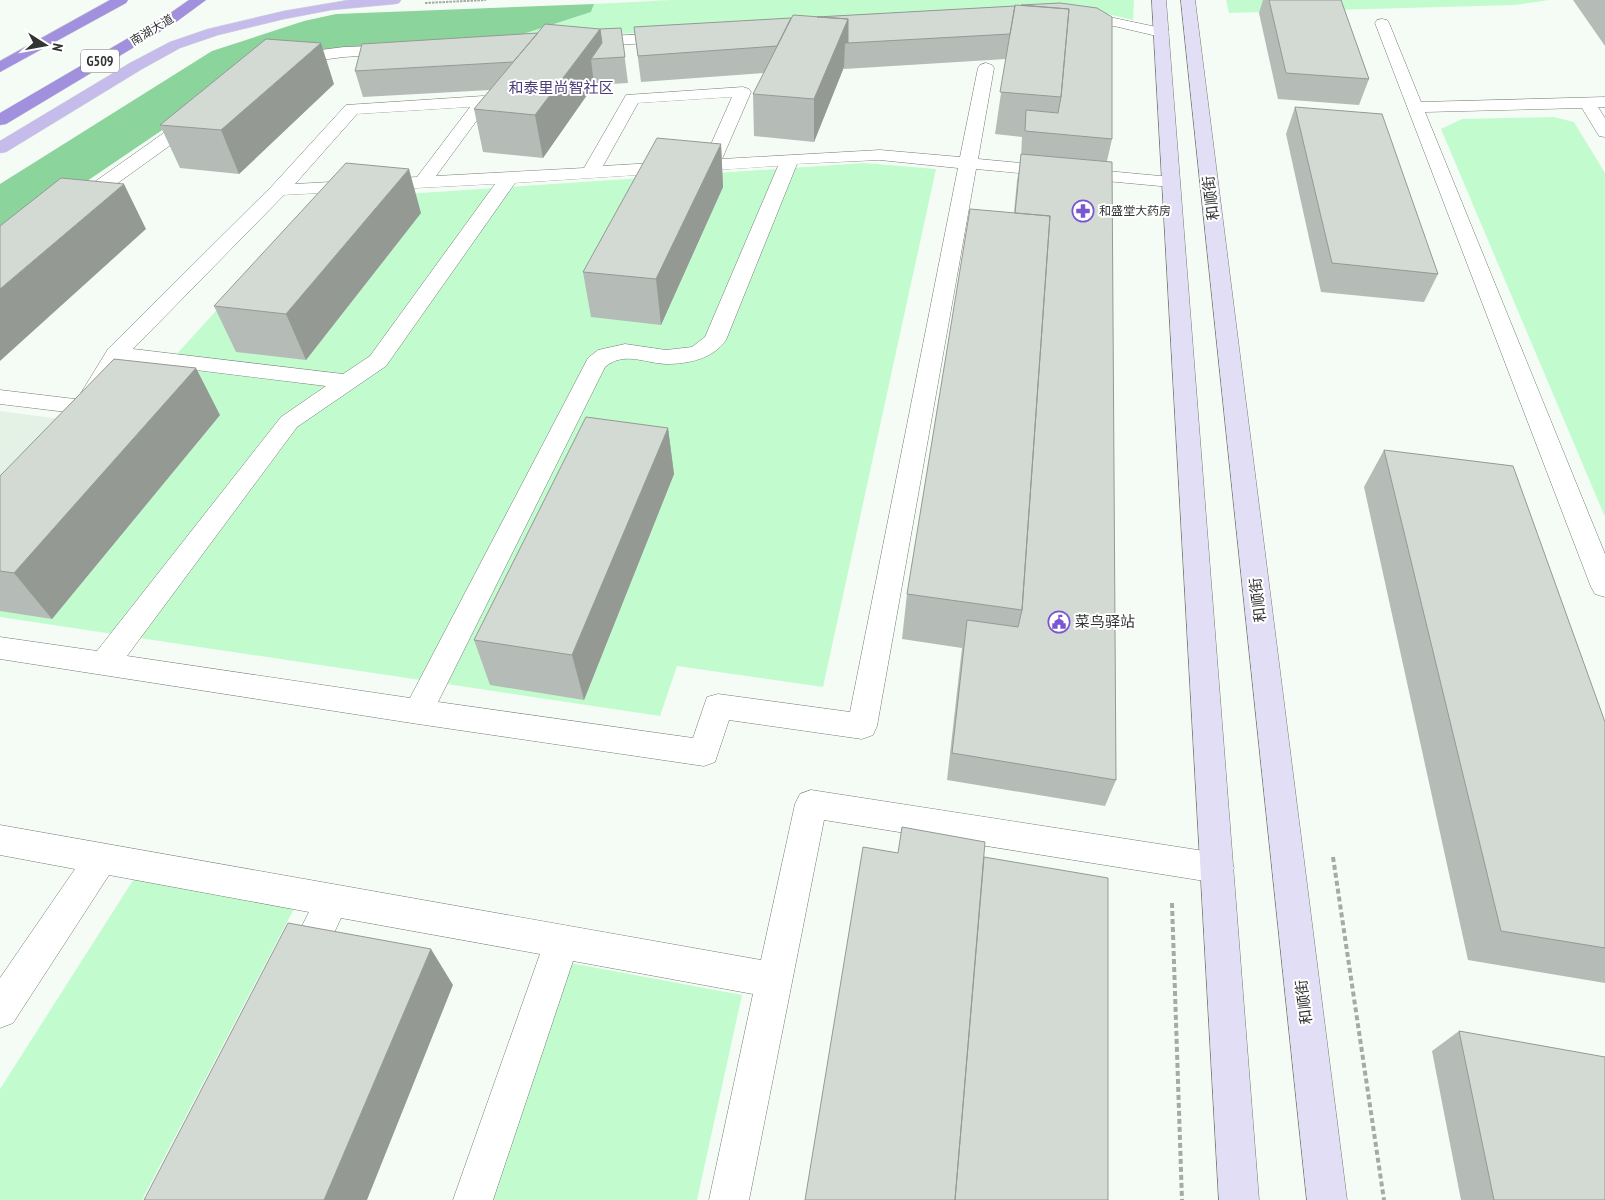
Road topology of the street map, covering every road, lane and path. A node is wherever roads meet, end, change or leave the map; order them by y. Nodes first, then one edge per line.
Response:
1 (121, 0) edge
2 (199, 0) edge
3 (394, 0) edge
4 (1159, 0) edge
5 (1188, 0) edge
6 (1060, 21) edge
7 (1382, 23) dead end
8 (1161, 32) junction
9 (692, 37) edge
10 (573, 42) edge
11 (414, 49) edge
12 (0, 67) edge
13 (271, 67) edge
14 (986, 68) edge
15 (1605, 102) edge
16 (1587, 103) junction
17 (1417, 107) junction
18 (207, 110) edge
19 (0, 120) edge
20 (1605, 132) edge
21 (0, 148) edge
22 (790, 159) junction
23 (968, 163) junction
24 (711, 164) junction
25 (592, 172) junction
26 (509, 178) junction
27 (423, 182) junction
28 (1171, 182) junction
29 (280, 190) junction
30 (64, 213) edge
31 (116, 354) junction
32 (348, 382) junction
33 (0, 397) edge
34 (1605, 587) edge
35 (0, 648) edge
36 (105, 663) junction
37 (418, 712) junction
38 (0, 840) edge
39 (101, 858) junction
40 (1217, 868) junction
41 (332, 901) junction
42 (562, 941) junction
43 (774, 980) junction
44 (288, 989) edge
45 (0, 1010) edge
46 (473, 1200) edge
47 (729, 1200) edge
48 (1240, 1200) edge
49 (1327, 1200) edge

1 - 12 highway
2 - 19 highway, 南湖大道 / G509
3 - 21 main road
4 - 8 street
5 - 49 street, 和顺街
6 - 8 lane
7 - 17 lane
8 - 28 street
9 - 10 lane
11 - 13 lane
14 - 23 lane
15 - 16 lane
16 - 17 lane
16 - 20 lane
17 - 34 lane
18 - 30 lane
22 - 23 lane
22 - 24 lane
22 - 37 lane
23 - 28 lane
23 - 37 lane
24 - 25 lane
24 - 25 lane
25 - 26 lane
26 - 27 lane
26 - 32 lane
27 - 29 lane
27 - 29 lane
28 - 40 street
29 - 31 lane
31 - 32 lane
31 - 33 lane
32 - 36 lane
35 - 36 lane
36 - 37 lane
38 - 39 lane
39 - 41 lane
39 - 45 lane
40 - 43 lane
40 - 48 street
41 - 42 lane
41 - 44 lane
42 - 43 lane
42 - 46 lane
43 - 47 lane

